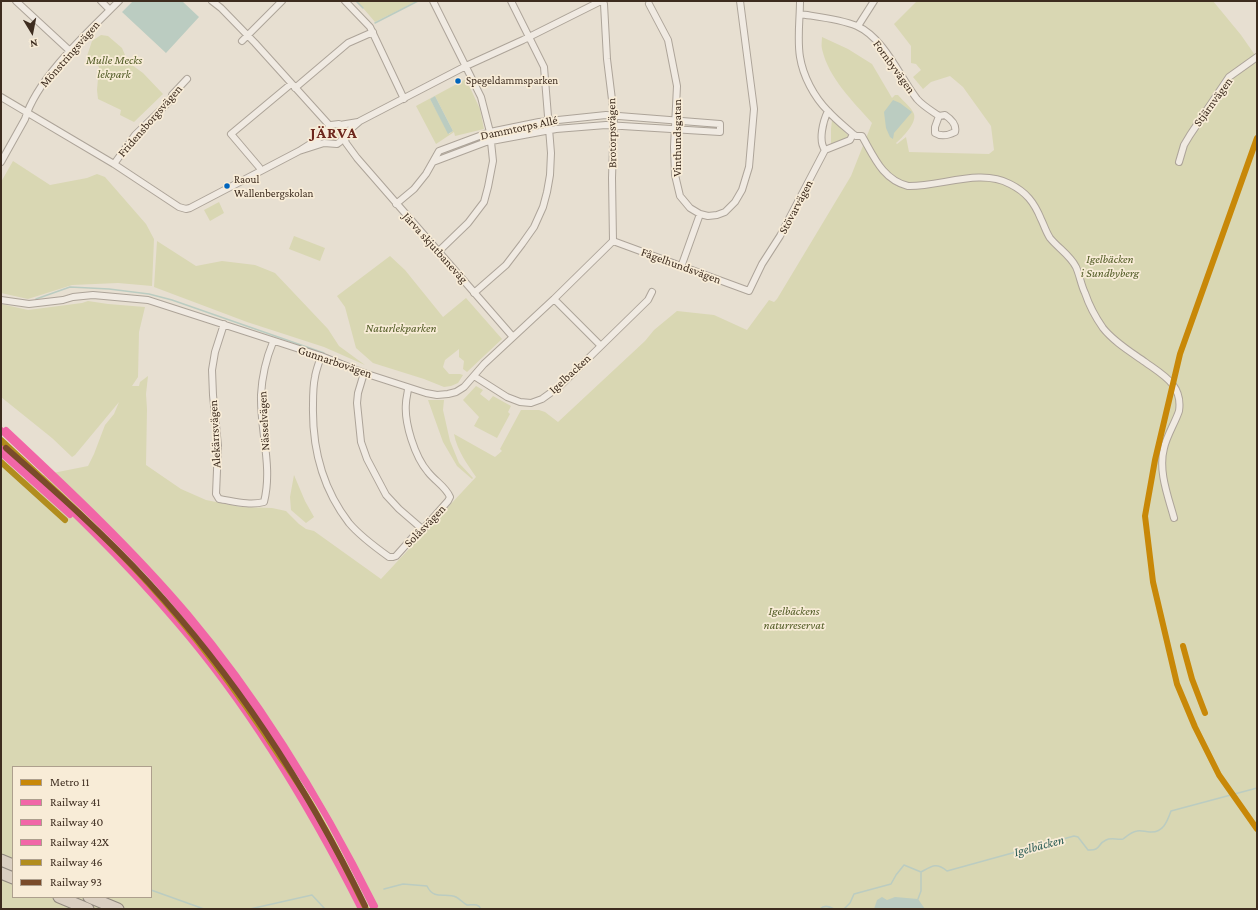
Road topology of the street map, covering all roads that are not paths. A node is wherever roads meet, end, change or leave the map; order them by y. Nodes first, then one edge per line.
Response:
1 (16, 1) edge
2 (101, 1) edge
3 (119, 1) edge
4 (212, 1) edge
5 (282, 1) edge
6 (345, 1) edge
7 (433, 1) edge
8 (511, 1) edge
9 (602, 1) edge
10 (740, 1) edge
11 (800, 1) edge
12 (874, 1) edge
13 (649, 4) dead end
14 (110, 10) junction
15 (800, 14) junction
16 (858, 26) junction
17 (373, 32) junction
18 (248, 36) junction
19 (529, 37) junction
20 (242, 41) dead end
21 (70, 51) junction
22 (1257, 57) edge
23 (466, 66) junction
24 (187, 78) dead end
25 (293, 86) junction
26 (1, 96) edge
27 (404, 99) junction
28 (828, 111) junction
29 (27, 112) junction
30 (614, 116) junction
31 (939, 116) dead end
32 (675, 120) junction
33 (549, 121) junction
34 (360, 122) junction
35 (340, 125) junction
36 (614, 125) junction
37 (330, 126) junction
38 (675, 129) junction
39 (549, 130) junction
40 (326, 132) junction
41 (490, 132) junction
42 (853, 134) junction
43 (344, 135) junction
44 (491, 141) junction
45 (329, 143) junction
46 (342, 145) junction
47 (825, 150) junction
48 (299, 151) junction
49 (1, 162) edge
50 (433, 162) junction
51 (1179, 162) dead end
52 (114, 164) junction
53 (259, 167) dead end
54 (396, 204) junction
55 (700, 214) junction
56 (613, 241) junction
57 (438, 251) junction
58 (681, 267) junction
59 (749, 291) joint
60 (652, 292) dead end
61 (474, 293) junction
62 (554, 299) junction
63 (1, 300) edge
64 (224, 324) junction
65 (513, 337) junction
66 (274, 342) junction
67 (601, 346) junction
68 (321, 356) junction
69 (364, 373) junction
70 (474, 376) junction
71 (408, 388) junction
72 (264, 502) joint
73 (1174, 518) dead end
74 (421, 528) junction
75 (1, 860) edge
76 (12, 865) edge
77 (1, 873) edge
78 (12, 878) edge
79 (60, 898) edge
80 (91, 898) edge
81 (88, 909) edge
82 (118, 909) edge

1 - 21 street
2 - 14 street
3 - 14 street, Mönstringsvägen
4 - 18 street
5 - 18 street
6 - 17 street
7 - 23 street
8 - 19 street
9 - 19 street
9 - 30 street, Brotorpsvägen
10 - 55 street
11 - 15 street
12 - 16 street
13 - 32 street, Vinthundsgatan
14 - 21 street, Mönstringsvägen
15 - 16 street, Fornbyvägen
15 - 28 street
16 - 31 street, Fornbyvägen
17 - 25 street
17 - 27 street
18 - 20 street
18 - 25 street
19 - 23 street
19 - 33 street
21 - 29 street, Mönstringsvägen
22 - 51 street, Stjärnvägen
23 - 27 street
23 - 41 street
24 - 52 street, Fridensborgsvägen
25 - 37 street
25 - 53 street
26 - 29 street, Fridensborgsvägen
27 - 34 street
28 - 42 street
28 - 47 street
29 - 49 street
29 - 52 street, Fridensborgsvägen
30 - 32 street, Dammtorps Allé
30 - 33 street, Dammtorps Allé
30 - 36 street, Brotorpsvägen
32 - 38 street, Vinthundsgatan
32 - 38 street, Dammtorps Allé
33 - 39 street
33 - 41 street, Dammtorps Allé
34 - 35 street
34 - 43 street
35 - 37 street
35 - 43 street
36 - 38 street, Dammtorps Allé
36 - 39 street, Dammtorps Allé
36 - 56 street, Brotorpsvägen
37 - 40 street
38 - 55 street, Vinthundsgatan
39 - 44 street, Dammtorps Allé
39 - 61 street
40 - 45 street
40 - 48 street, Fridensborgsvägen
41 - 44 street
41 - 50 street, Dammtorps Allé
42 - 47 street
42 - 73 street
43 - 46 street
44 - 50 street, Dammtorps Allé
44 - 57 street
45 - 46 street
45 - 48 street, Fridensborgsvägen
46 - 54 street, Järva skjutbaneväg
47 - 59 street, Stövarvägen
48 - 52 street, Fridensborgsvägen
50 - 54 street, Dammtorps Allé
54 - 57 street, Järva skjutbaneväg
55 - 58 street
56 - 58 street, Fågelhundsvägen
56 - 62 street, Gunnarbovägen
57 - 61 street, Järva skjutbaneväg
58 - 59 street, Fågelhundsvägen
60 - 67 street, Igelbacken
61 - 65 street, Järva skjutbaneväg
62 - 65 street, Gunnarbovägen
62 - 67 street, Igelbacken
63 - 64 street, Gunnarbovägen
64 - 66 street, Gunnarbovägen
64 - 72 street, Alekärrsvägen
65 - 70 street, Gunnarbovägen
66 - 68 street, Gunnarbovägen
66 - 72 street, Nässelvägen
67 - 70 street, Igelbacken
68 - 69 street, Gunnarbovägen
68 - 74 street, Solåsvägen
69 - 71 street, Gunnarbovägen
69 - 74 street
70 - 71 street, Gunnarbovägen
71 - 74 street, Solåsvägen
75 - 76 highway
77 - 78 highway
79 - 81 highway
80 - 82 highway

